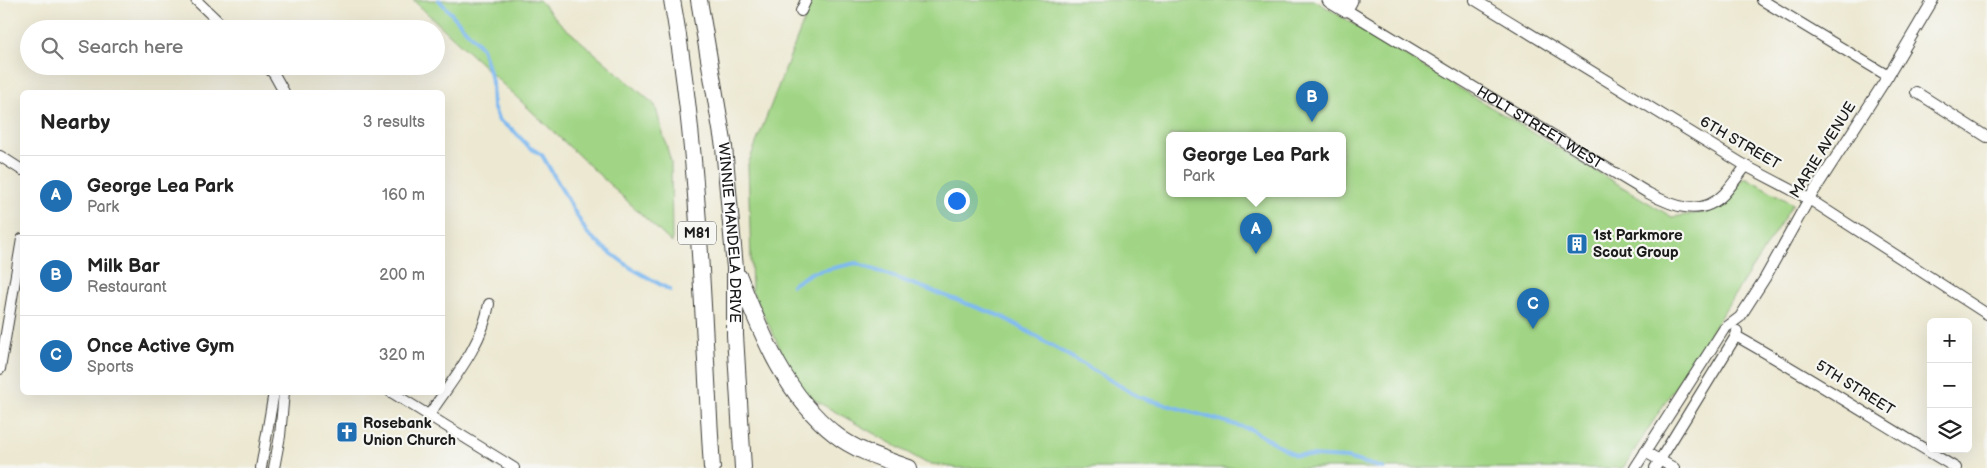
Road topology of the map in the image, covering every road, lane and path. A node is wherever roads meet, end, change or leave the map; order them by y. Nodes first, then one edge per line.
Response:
1 (196, 0) edge
2 (672, 0) edge
3 (699, 0) edge
4 (806, 0) edge
5 (1330, 0) edge
6 (1475, 0) edge
7 (1762, 0) edge
8 (1933, 0) edge
9 (1347, 5) edge
10 (801, 12) dead end
11 (217, 20) edge
12 (275, 75) edge
13 (1888, 76) junction
14 (283, 90) edge
15 (1916, 92) dead end
16 (1987, 137) edge
17 (0, 156) edge
18 (1746, 166) junction
19 (20, 169) edge
20 (1809, 199) junction
21 (20, 251) edge
22 (735, 268) junction
23 (489, 304) dead end
24 (1987, 314) edge
25 (1740, 317) junction
26 (1736, 336) junction
27 (0, 369) edge
28 (445, 391) edge
29 (273, 395) edge
30 (284, 395) edge
31 (396, 395) edge
32 (442, 395) edge
33 (429, 415) junction
34 (264, 448) junction
35 (277, 451) junction
36 (1645, 452) junction
37 (1657, 464) edge
38 (261, 468) edge
39 (274, 468) edge
40 (514, 468) edge
41 (712, 468) edge
42 (743, 468) edge
43 (909, 468) edge
44 (1635, 468) edge
45 (1674, 468) edge
46 (1956, 468) edge

1 - 11 street
2 - 41 main road, WINNIE MANDELA DRIVE / M81
3 - 22 main road, WINNIE MANDELA DRIVE / M81
4 - 10 street
5 - 9 street, HOLT STREET WEST
6 - 18 street, 6TH STREET
7 - 13 street
8 - 13 street, MARIE AVENUE
9 - 18 street, HOLT STREET WEST
12 - 14 street
13 - 20 street, MARIE AVENUE
15 - 16 street
17 - 19 street
18 - 20 street, 6TH STREET
20 - 24 street, 6TH STREET
20 - 25 street, MARIE AVENUE
21 - 27 street
22 - 42 main road, WINNIE MANDELA DRIVE / M81
22 - 43 main road
23 - 28 street
25 - 26 street, MARIE AVENUE
25 - 36 street, MARIE AVENUE
26 - 37 street, MARIE AVENUE
26 - 46 street, 5TH STREET
29 - 34 street
30 - 35 street
31 - 33 street
32 - 33 street
33 - 40 street
34 - 35 street
34 - 38 street
35 - 39 street
36 - 37 street
36 - 44 street, MARIE AVENUE
37 - 45 street

